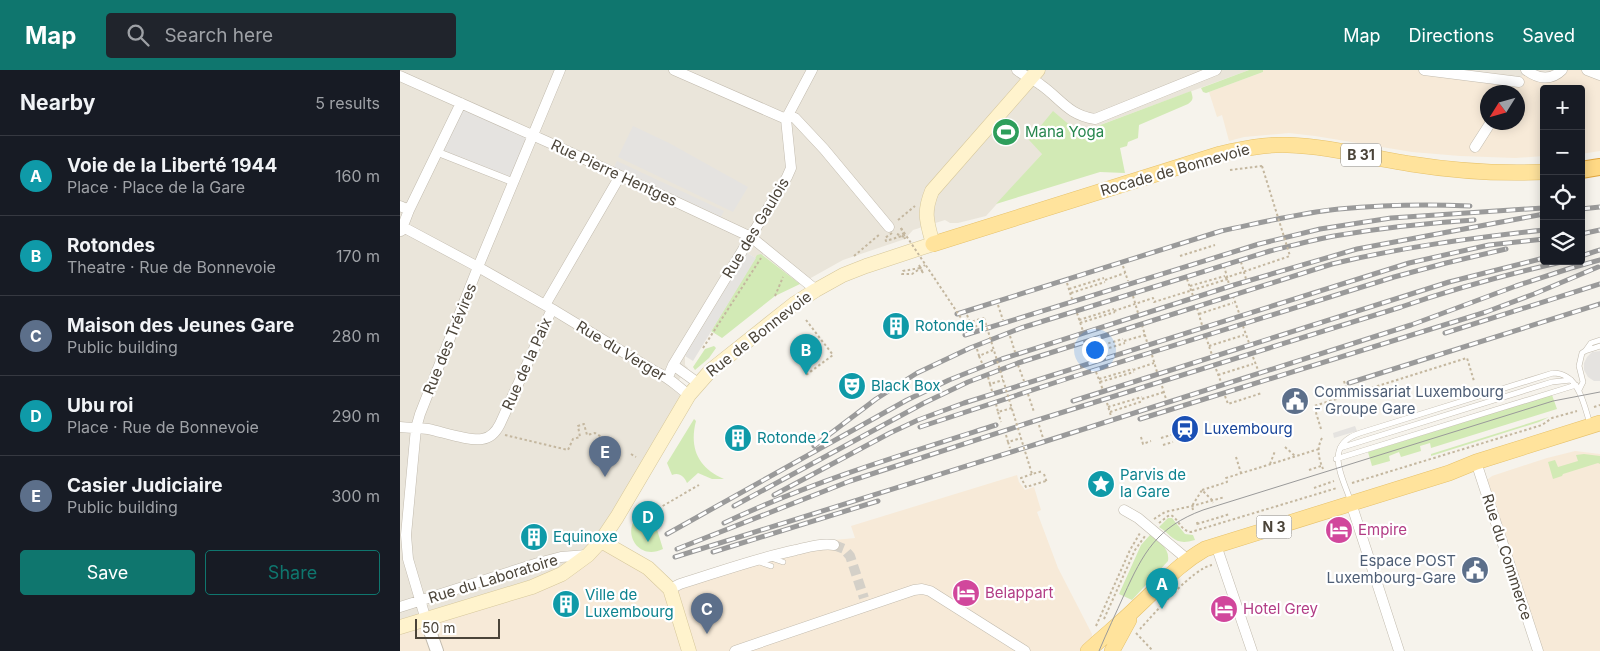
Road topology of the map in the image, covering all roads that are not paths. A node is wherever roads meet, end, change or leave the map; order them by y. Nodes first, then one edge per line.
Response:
1 (560, 70) edge
2 (674, 70) edge
3 (812, 70) edge
4 (1017, 70) edge
5 (1216, 70) edge
6 (1424, 70) edge
7 (1526, 70) edge
8 (1562, 70) edge
9 (1587, 70) edge
10 (1034, 74) edge
11 (1600, 75) edge
12 (400, 76) edge
13 (1518, 82) junction
14 (1516, 85) edge
15 (461, 103) junction
16 (787, 117) junction
17 (1487, 130) edge
18 (532, 135) junction
19 (1475, 147) dead end
20 (437, 152) junction
21 (1600, 163) edge
22 (1585, 169) edge
23 (1600, 169) edge
24 (1585, 170) edge
25 (1540, 172) edge
26 (620, 176) junction
27 (513, 182) junction
28 (405, 208) edge
29 (889, 227) dead end
30 (401, 230) edge
31 (751, 237) junction
32 (932, 244) junction
33 (478, 267) junction
34 (816, 290) junction
35 (549, 307) junction
36 (1600, 340) edge
37 (1600, 346) edge
38 (1586, 350) junction
39 (673, 365) junction
40 (668, 377) junction
41 (1572, 380) junction
42 (698, 383) junction
43 (1577, 387) junction
44 (689, 395) junction
45 (1456, 402) junction
46 (1434, 410) junction
47 (1448, 415) junction
48 (1462, 419) junction
49 (1440, 426) junction
50 (400, 427) edge
51 (1597, 427) edge
52 (416, 428) junction
53 (1339, 448) junction
54 (1336, 459) junction
55 (1476, 462) junction
56 (1351, 503) junction
57 (1124, 510) dead end
58 (601, 541) junction
59 (834, 545) dead end
60 (1216, 545) junction
61 (588, 555) junction
62 (800, 556) dead end
63 (782, 558) junction
64 (1187, 559) junction
65 (670, 588) junction
66 (421, 601) junction
67 (400, 607) edge
68 (1136, 608) junction
69 (426, 620) junction
70 (400, 627) edge
71 (437, 651) edge
72 (689, 651) edge
73 (735, 651) edge
74 (1025, 651) edge
75 (1088, 651) edge
76 (1112, 651) edge
77 (1252, 651) edge
78 (1399, 651) edge
79 (1538, 651) edge

1 - 18 street, Rue des Trévires
2 - 16 street
3 - 16 street
4 - 10 street
5 - 10 street
6 - 13 street
7 - 8 street
7 - 13 street
9 - 11 street
10 - 32 main road
12 - 15 street, Rue Pierre Hentges
13 - 14 street
15 - 18 street, Rue Pierre Hentges
15 - 20 street
16 - 29 street
16 - 31 street, Rue des Gaulois
17 - 19 street
18 - 26 street, Rue Pierre Hentges
18 - 27 street, Rue des Trévires
20 - 27 street
20 - 28 street
21 - 22 main road
23 - 24 highway
25 - 32 main road, Rocade de Bonnevoie / B 31
26 - 31 street, Rue Pierre Hentges
26 - 35 street, Rue de la Paix
27 - 33 street, Rue des Trévires
28 - 30 street
30 - 33 street, Rue du Verger
31 - 34 street, Rue Pierre Hentges
31 - 39 street, Rue des Gaulois
32 - 34 main road, Rue de Bonnevoie
33 - 35 street, Rue du Verger
33 - 52 street, Rue des Trévires
34 - 42 main road, Rue de Bonnevoie
35 - 40 street, Rue du Verger
35 - 52 street, Rue de la Paix
36 - 38 lane
37 - 38 lane
38 - 43 lane
39 - 40 street, Rue des Gaulois
39 - 42 street, Rue du Verger
40 - 44 street, Rue du Verger
41 - 43 lane
41 - 45 lane
41 - 47 lane
42 - 44 main road, Rue de Bonnevoie
43 - 48 lane
43 - 51 lane
44 - 58 main road, Rue de Bonnevoie
45 - 46 lane
45 - 47 lane
46 - 47 lane
46 - 53 lane
47 - 48 lane
47 - 49 lane
47 - 53 lane
48 - 49 lane
49 - 54 lane
50 - 52 street
51 - 55 main road, N 3
52 - 66 street, Rue des Trévires
53 - 54 lane
54 - 56 lane
55 - 56 main road, N 3
55 - 79 street, Rue du Commerce
56 - 60 main road, N 3
56 - 78 street
57 - 64 street
58 - 61 main road, Rue du Laboratoire
58 - 65 main road
59 - 63 street
60 - 64 main road, N 3
60 - 77 street
61 - 66 street, Rue du Laboratoire
61 - 69 main road, Rue du Laboratoire
62 - 63 lane
63 - 65 street
64 - 68 main road, N 3
65 - 72 main road
66 - 67 street, Rue du Laboratoire
66 - 69 street, Rue des Trévires
68 - 75 main road
68 - 76 main road, N 3
69 - 70 main road, Rue du Laboratoire
69 - 71 street
73 - 74 street

